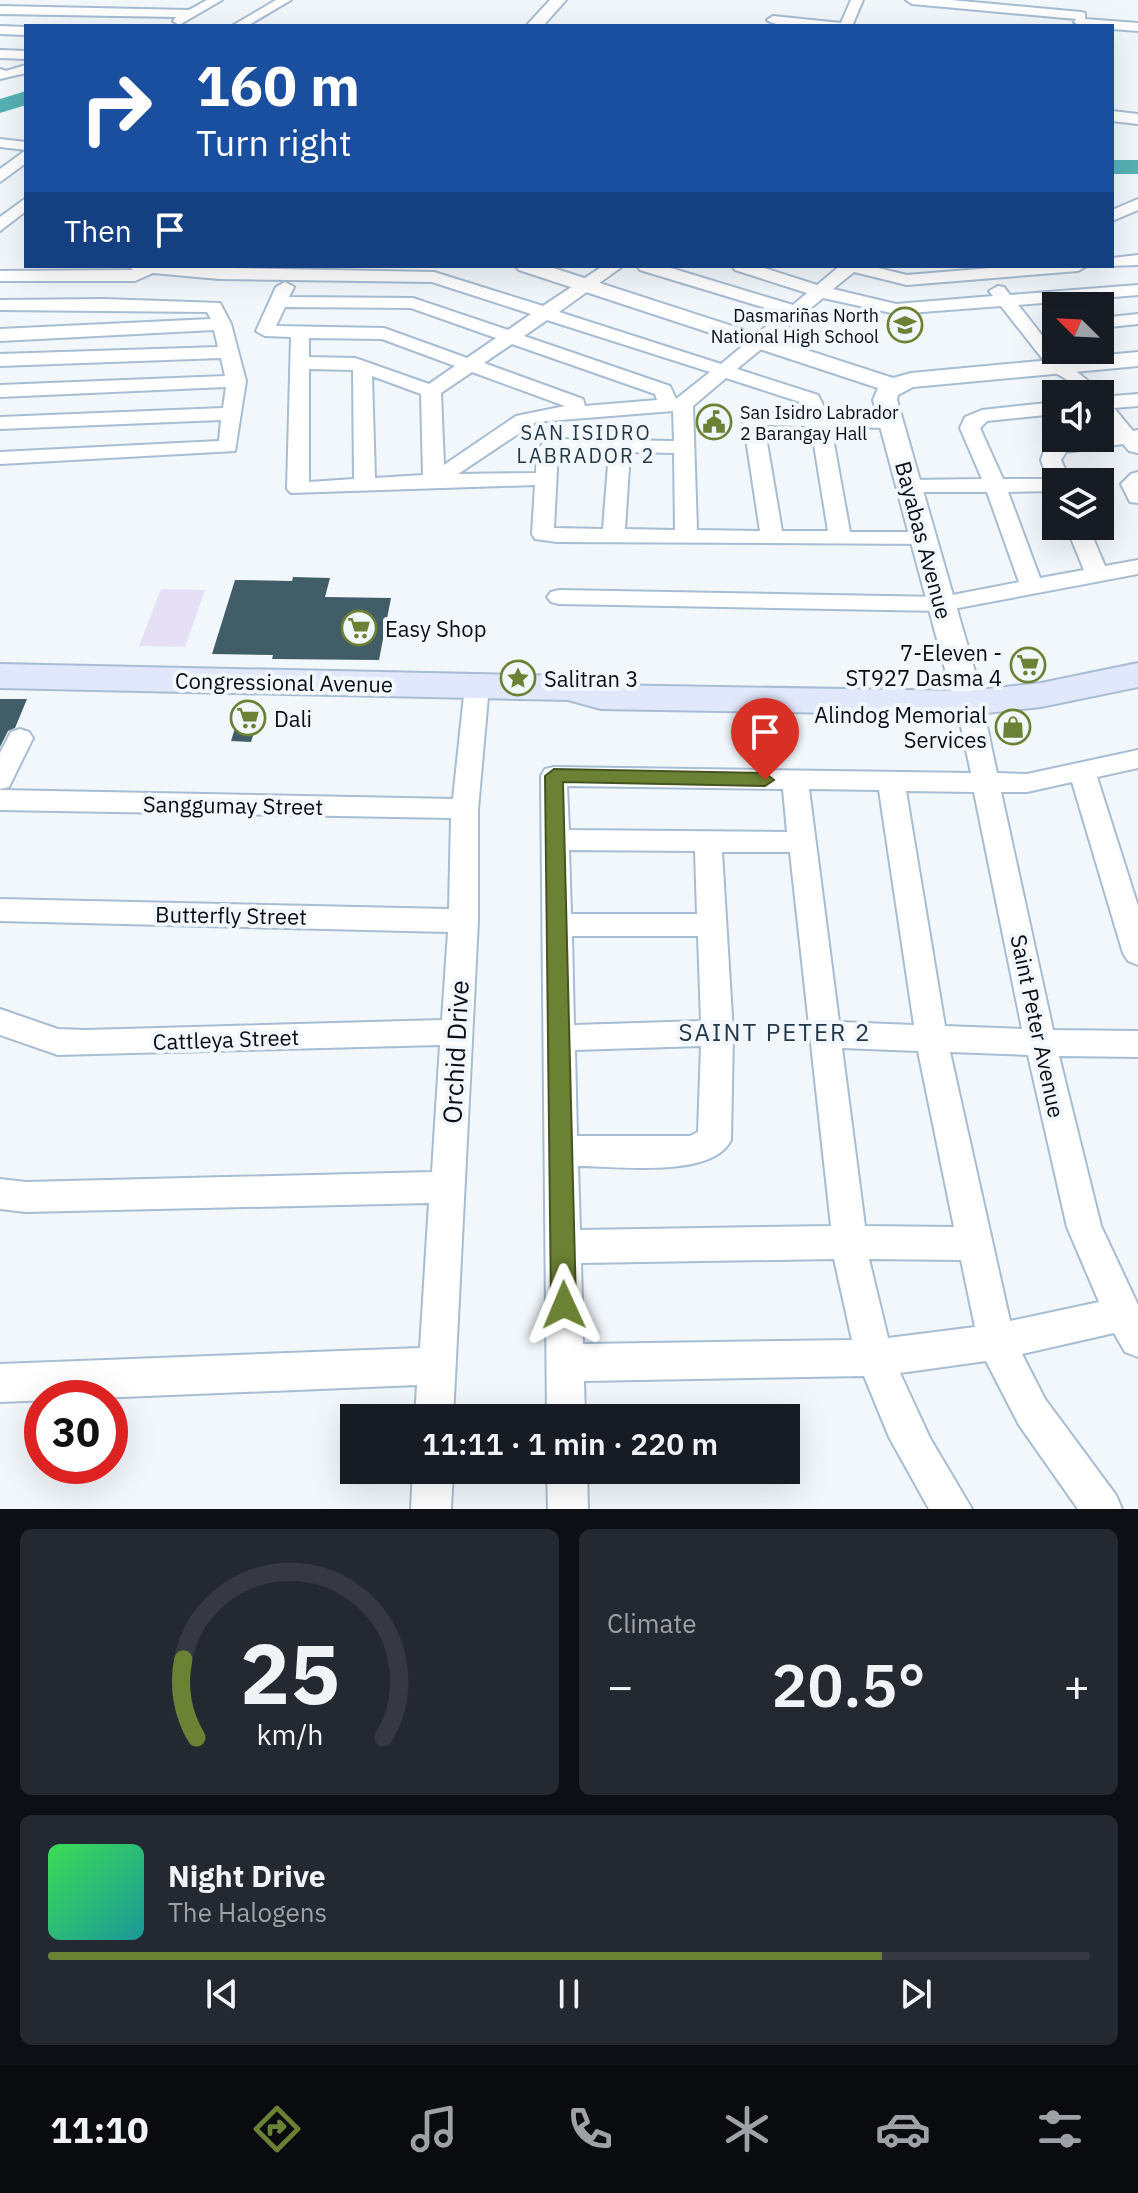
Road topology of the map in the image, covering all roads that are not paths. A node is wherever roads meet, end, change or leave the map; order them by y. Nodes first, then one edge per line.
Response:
1 (216, 0) edge
2 (285, 0) edge
3 (558, 0) edge
4 (857, 0) edge
5 (912, 0) edge
6 (1082, 0) edge
7 (782, 4) dead end
8 (0, 10) edge
9 (192, 14) junction
10 (1080, 21) edge
11 (772, 23) edge
12 (172, 24) edge
13 (242, 24) edge
14 (536, 24) edge
15 (794, 24) edge
16 (847, 24) edge
17 (1109, 24) edge
18 (1114, 25) edge
19 (1138, 27) edge
20 (0, 30) edge
21 (24, 31) edge
22 (0, 54) edge
23 (24, 55) edge
24 (24, 70) edge
25 (0, 73) edge
26 (1114, 116) edge
27 (1138, 119) edge
28 (0, 143) edge
29 (24, 146) edge
30 (24, 157) edge
31 (0, 177) edge
32 (24, 205) edge
33 (1138, 205) edge
34 (1114, 215) edge
35 (0, 226) edge
36 (1138, 260) edge
37 (1114, 263) edge
38 (145, 268) edge
39 (157, 268) edge
40 (532, 268) edge
41 (611, 268) edge
42 (653, 268) edge
43 (747, 268) edge
44 (848, 268) edge
45 (857, 268) edge
46 (1035, 268) edge
47 (982, 270) edge
48 (292, 271) edge
49 (0, 276) edge
50 (585, 285) junction
51 (1138, 290) edge
52 (822, 292) junction
53 (1006, 301) junction
54 (278, 302) junction
55 (0, 305) edge
56 (797, 312) junction
57 (545, 314) junction
58 (1138, 319) edge
59 (1114, 322) edge
60 (222, 324) junction
61 (1042, 329) edge
62 (1029, 330) junction
63 (300, 332) junction
64 (0, 335) edge
65 (510, 337) junction
66 (760, 342) junction
67 (229, 352) junction
68 (1138, 359) edge
69 (0, 360) edge
70 (300, 363) junction
71 (472, 363) junction
72 (362, 366) junction
73 (1059, 367) junction
74 (723, 372) junction
75 (1078, 380) edge
76 (236, 381) junction
77 (892, 385) junction
78 (0, 391) edge
79 (431, 391) junction
80 (1138, 400) edge
81 (1114, 402) edge
82 (676, 404) junction
83 (1042, 410) edge
84 (573, 411) junction
85 (231, 414) junction
86 (1114, 418) edge
87 (820, 419) junction
88 (892, 422) junction
89 (0, 423) edge
90 (1135, 441) edge
91 (620, 446) junction
92 (684, 447) junction
93 (0, 458) edge
94 (1053, 468) edge
95 (1138, 478) edge
96 (545, 479) junction
97 (434, 481) junction
98 (365, 484) junction
99 (995, 484) junction
100 (1042, 484) edge
101 (909, 486) junction
102 (1138, 497) edge
103 (557, 535) junction
104 (614, 535) junction
105 (686, 536) junction
106 (772, 537) junction
107 (840, 538) junction
108 (1082, 540) edge
109 (926, 546) junction
110 (1138, 567) edge
111 (1099, 575) junction
112 (1032, 588) junction
113 (559, 597) dead end
114 (942, 604) junction
115 (1138, 658) edge
116 (1138, 675) edge
117 (0, 676) edge
118 (477, 686) junction
119 (967, 695) junction
120 (20, 738) dead end
121 (1138, 759) edge
122 (1082, 771) junction
123 (0, 780) edge
124 (795, 780) junction
125 (891, 782) junction
126 (986, 783) junction
127 (0, 800) edge
128 (465, 809) junction
129 (555, 840) junction
130 (708, 841) junction
131 (802, 842) junction
132 (0, 910) edge
133 (463, 921) junction
134 (557, 925) junction
135 (713, 925) junction
136 (1138, 953) edge
137 (0, 1022) edge
138 (455, 1032) junction
139 (717, 1033) junction
140 (826, 1035) junction
141 (931, 1037) junction
142 (559, 1038) junction
143 (1138, 1044) edge
144 (1041, 1045) junction
145 (561, 1151) junction
146 (447, 1187) junction
147 (0, 1194) edge
148 (850, 1242) junction
149 (975, 1244) junction
150 (562, 1247) junction
151 (1130, 1326) edge
152 (996, 1342) junction
153 (874, 1358) junction
154 (565, 1363) junction
155 (436, 1366) junction
156 (0, 1383) edge
157 (435, 1404) edge
158 (566, 1404) edge
159 (432, 1484) edge
160 (567, 1484) edge
161 (431, 1509) edge
162 (568, 1509) edge
163 (952, 1509) edge
164 (1102, 1509) edge

1 - 9 street
2 - 13 street
3 - 14 street
4 - 16 street
5 - 10 street
6 - 10 street
7 - 11 street
8 - 9 street
9 - 12 street
10 - 17 street
11 - 15 street
18 - 19 street
20 - 21 street
22 - 23 street
24 - 25 street
26 - 27 street
28 - 29 street
30 - 31 street
32 - 35 street
33 - 34 street
36 - 37 street
38 - 49 street
39 - 48 street
40 - 50 street
41 - 50 street
42 - 56 street
43 - 52 street
44 - 52 street
45 - 47 street
46 - 47 street
47 - 53 street
48 - 54 street
48 - 57 street
50 - 57 street
50 - 66 street
51 - 53 street
52 - 53 street
52 - 56 street
53 - 62 street
54 - 63 street
54 - 65 street
55 - 60 street
56 - 66 street
57 - 65 street
57 - 74 street
58 - 59 street
60 - 64 street
60 - 67 street
61 - 62 street
62 - 73 street
63 - 70 street
63 - 71 street
65 - 71 street
65 - 82 street
66 - 74 street
66 - 77 street
67 - 69 street
67 - 76 street
68 - 73 street
70 - 72 street
70 - 98 street
71 - 79 street
71 - 84 street
72 - 79 street
72 - 98 street
73 - 75 street
73 - 77 street
74 - 82 street
74 - 87 street
76 - 78 street
76 - 85 street
77 - 88 street, Bayabas Avenue
79 - 97 street
80 - 81 street
82 - 84 street
82 - 92 street
83 - 99 street
84 - 97 street
85 - 89 street
85 - 93 street
86 - 90 street
87 - 88 street
87 - 106 street
87 - 107 street
88 - 101 street, Bayabas Avenue
90 - 94 street
91 - 92 street
91 - 96 street
91 - 104 street
92 - 105 street
95 - 102 street
96 - 97 street
96 - 103 street
97 - 98 street
99 - 100 street
99 - 101 street
99 - 112 street
101 - 109 street, Bayabas Avenue
103 - 104 street
103 - 109 street
104 - 105 street
105 - 106 street
106 - 107 street
107 - 109 street
108 - 111 street
109 - 114 street, Bayabas Avenue
110 - 111 street
111 - 112 street
112 - 114 street
113 - 114 street
114 - 119 street, Bayabas Avenue
115 - 119 main road, Congressional Avenue
116 - 119 main road, Congressional Avenue
117 - 118 main road, Congressional Avenue
118 - 119 main road, Congressional Avenue
118 - 128 street, Orchid Drive
119 - 126 street, Saint Peter Avenue
120 - 123 street
121 - 122 street
122 - 126 street
122 - 136 street
124 - 125 street
124 - 129 street
124 - 131 street
125 - 126 street
125 - 141 street
126 - 144 street, Saint Peter Avenue
127 - 128 street, Sanggumay Street
128 - 133 street, Orchid Drive
129 - 130 street
129 - 134 street
130 - 131 street
130 - 135 street
131 - 140 street
132 - 133 street, Butterfly Street
133 - 138 street, Orchid Drive
134 - 135 street
134 - 142 street
135 - 139 street
137 - 138 street, Cattleya Street
138 - 146 street, Orchid Drive
139 - 142 street
139 - 145 street
140 - 141 street
140 - 148 street
141 - 144 street
141 - 149 street
142 - 145 street
143 - 144 street
144 - 151 street, Saint Peter Avenue
145 - 150 street
146 - 147 street
146 - 155 street, Orchid Drive
148 - 149 street
148 - 150 street
148 - 153 street
149 - 152 street
150 - 154 street
151 - 152 street
152 - 153 street
152 - 164 street
153 - 154 street
153 - 163 street
154 - 158 street
155 - 156 street
155 - 157 street, Orchid Drive
159 - 161 street
160 - 162 street

